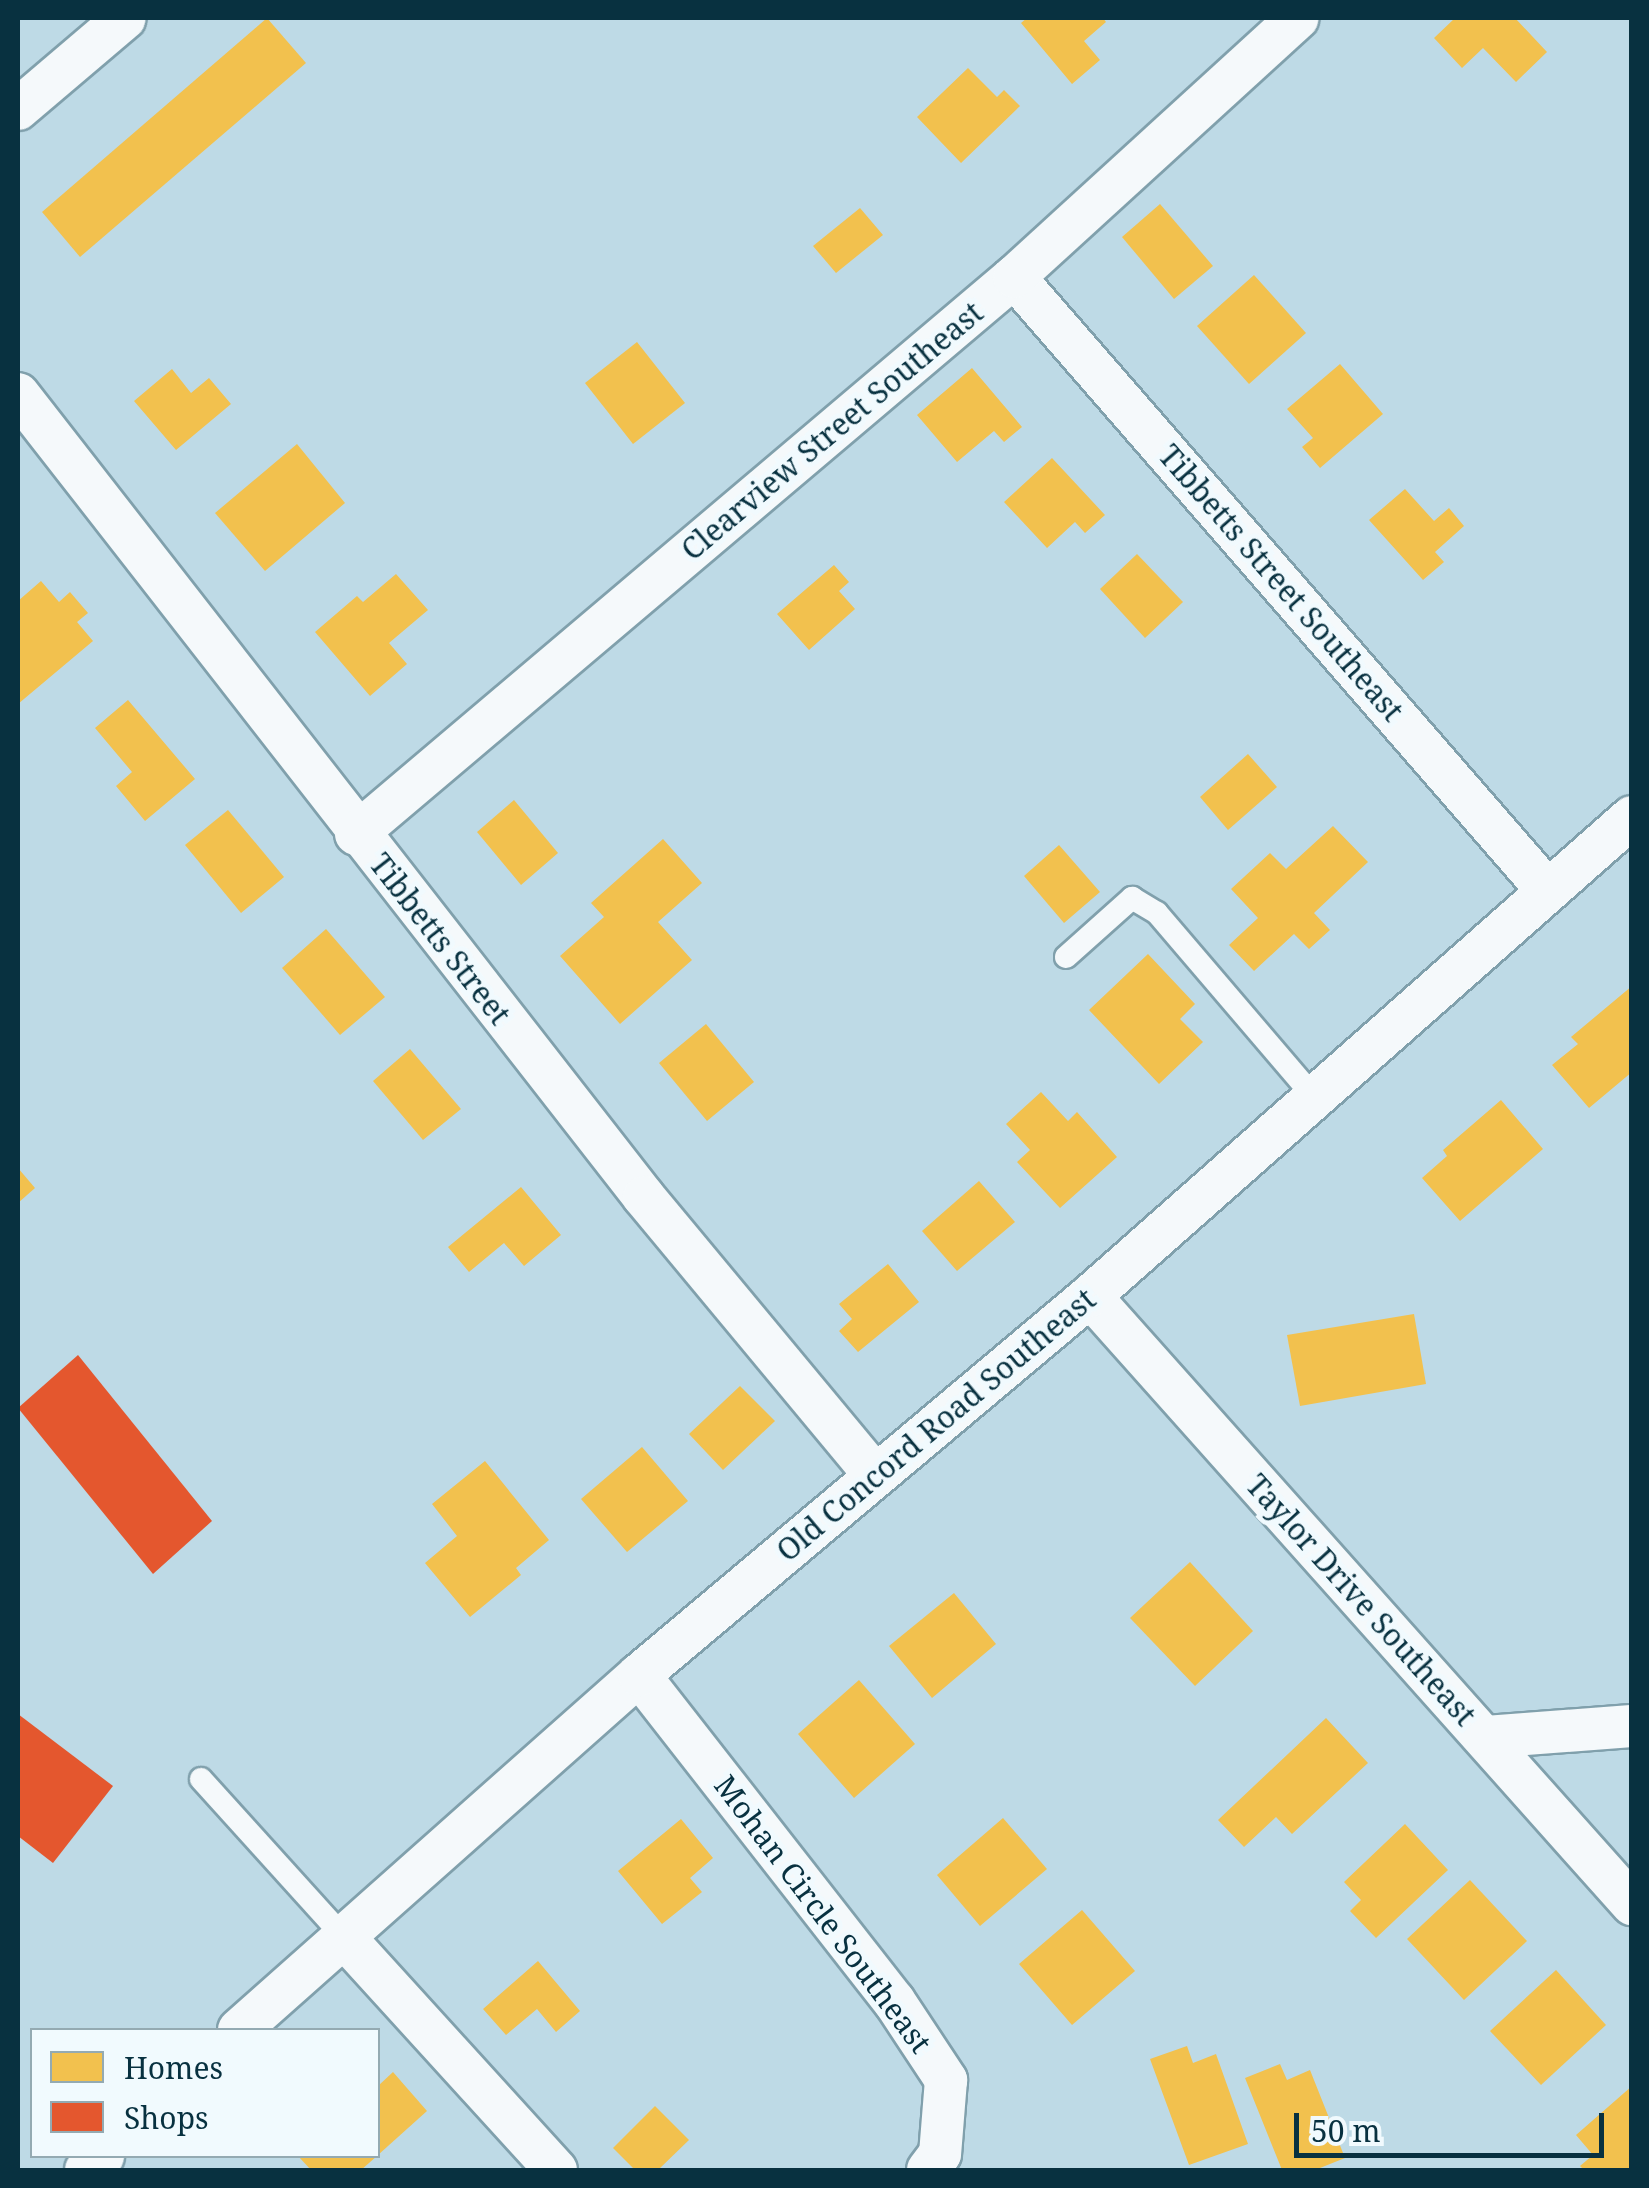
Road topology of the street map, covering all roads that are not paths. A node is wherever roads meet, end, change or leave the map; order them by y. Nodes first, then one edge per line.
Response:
1 (124, 18) edge
2 (1298, 18) edge
3 (18, 109) edge
4 (1014, 277) junction
5 (18, 394) edge
6 (1632, 817) edge
7 (356, 834) junction
8 (1547, 890) junction
9 (1066, 957) dead end
10 (1314, 1096) junction
11 (1090, 1296) junction
12 (876, 1475) junction
13 (639, 1675) junction
14 (1632, 1726) edge
15 (1486, 1737) junction
16 (201, 1779) dead end
17 (1632, 1904) edge
18 (342, 1935) junction
19 (240, 2028) edge
20 (556, 2170) edge
21 (928, 2170) edge

1 - 3 street
2 - 4 street, Clearview Street Southeast
4 - 7 street, Clearview Street Southeast
4 - 8 street, Tibbetts Street Southeast
5 - 7 street, Tibbetts Street
6 - 8 street, Old Concord Road Southeast
7 - 12 street, Tibbetts Street
8 - 10 street, Old Concord Road Southeast
9 - 10 lane
10 - 11 street, Old Concord Road Southeast
11 - 12 street, Old Concord Road Southeast
11 - 15 street, Taylor Drive Southeast
12 - 13 street, Old Concord Road Southeast
13 - 18 street, Old Concord Road Southeast
13 - 21 street, Mohan Circle Southeast
14 - 15 street
15 - 17 street, Taylor Drive Southeast
16 - 18 lane
18 - 19 street, Old Concord Road Southeast
18 - 20 street

